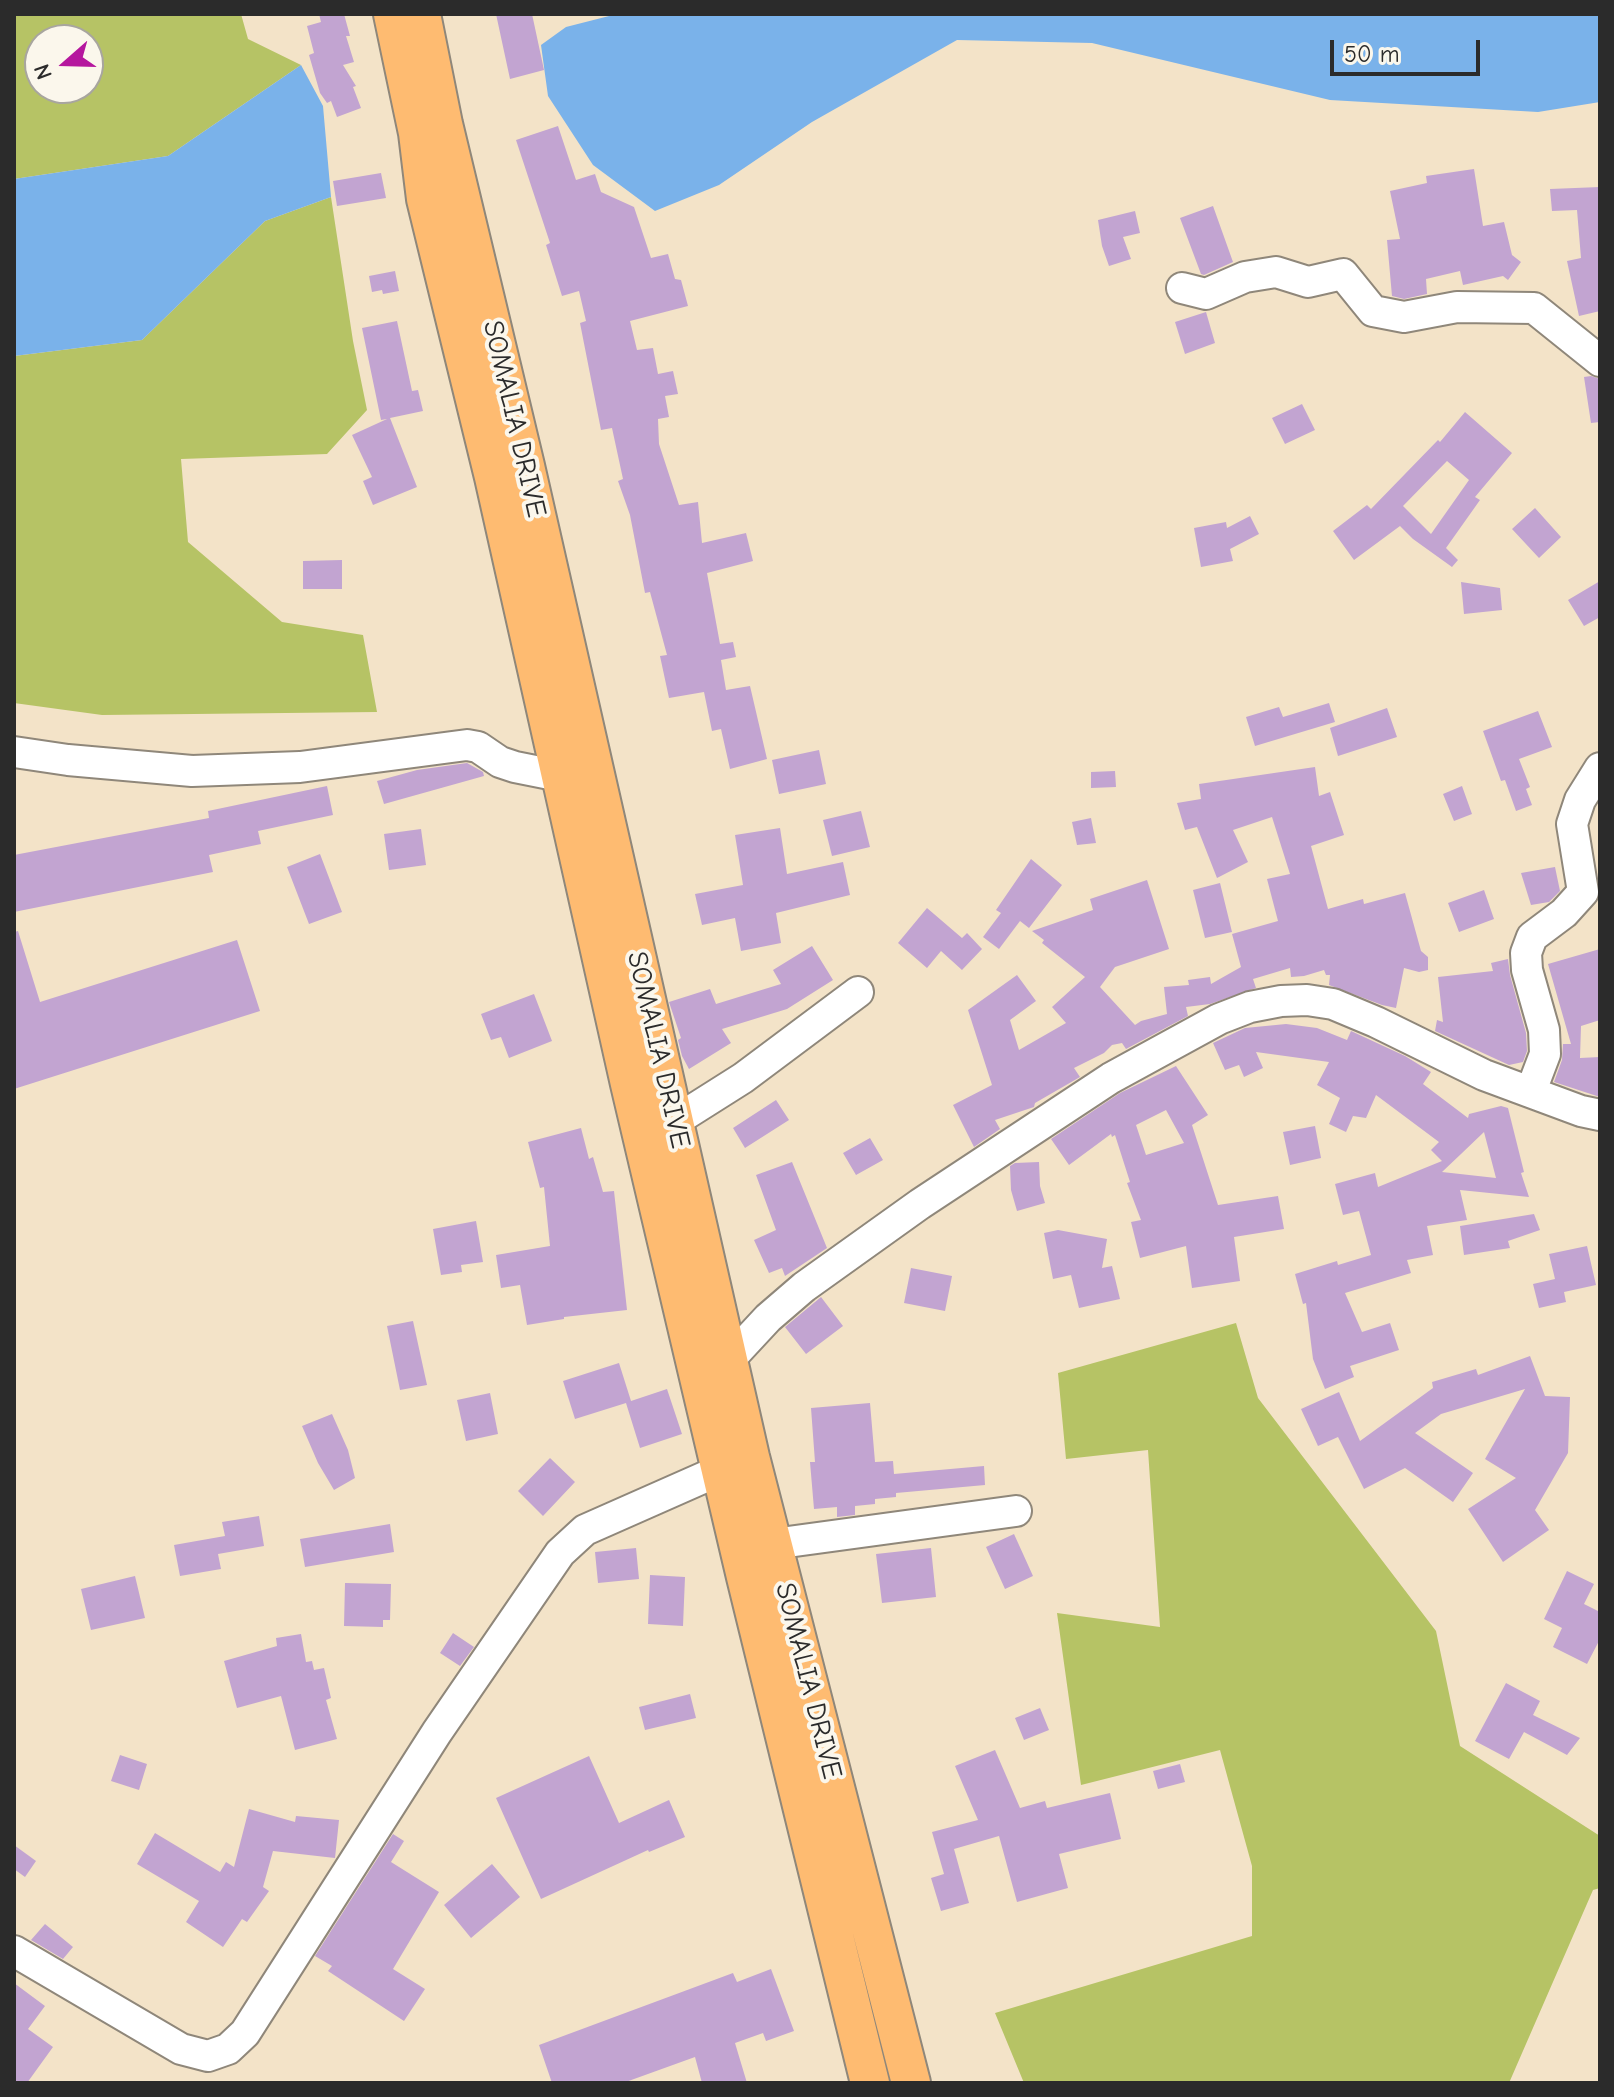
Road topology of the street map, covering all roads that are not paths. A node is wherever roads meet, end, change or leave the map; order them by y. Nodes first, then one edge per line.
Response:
1 (393, 14) edge
2 (421, 14) edge
3 (1182, 288) dead end
4 (1600, 361) edge
5 (14, 752) edge
6 (1600, 768) edge
7 (560, 776) junction
8 (858, 992) dead end
9 (1531, 1091) junction
10 (1600, 1115) edge
11 (675, 1121) junction
12 (728, 1361) junction
13 (723, 1469) junction
14 (1016, 1511) dead end
15 (773, 1544) junction
16 (14, 1951) edge
17 (870, 2083) edge
18 (911, 2083) edge

1 - 7 main road, SOMALIA DRIVE
2 - 11 main road, SOMALIA DRIVE
3 - 4 street
5 - 7 street
6 - 9 street
7 - 13 main road, SOMALIA DRIVE
8 - 11 street
9 - 10 street
9 - 12 street
11 - 12 main road, SOMALIA DRIVE
12 - 15 main road, SOMALIA DRIVE
13 - 16 street
13 - 17 main road, SOMALIA DRIVE
14 - 15 street
15 - 18 main road, SOMALIA DRIVE

